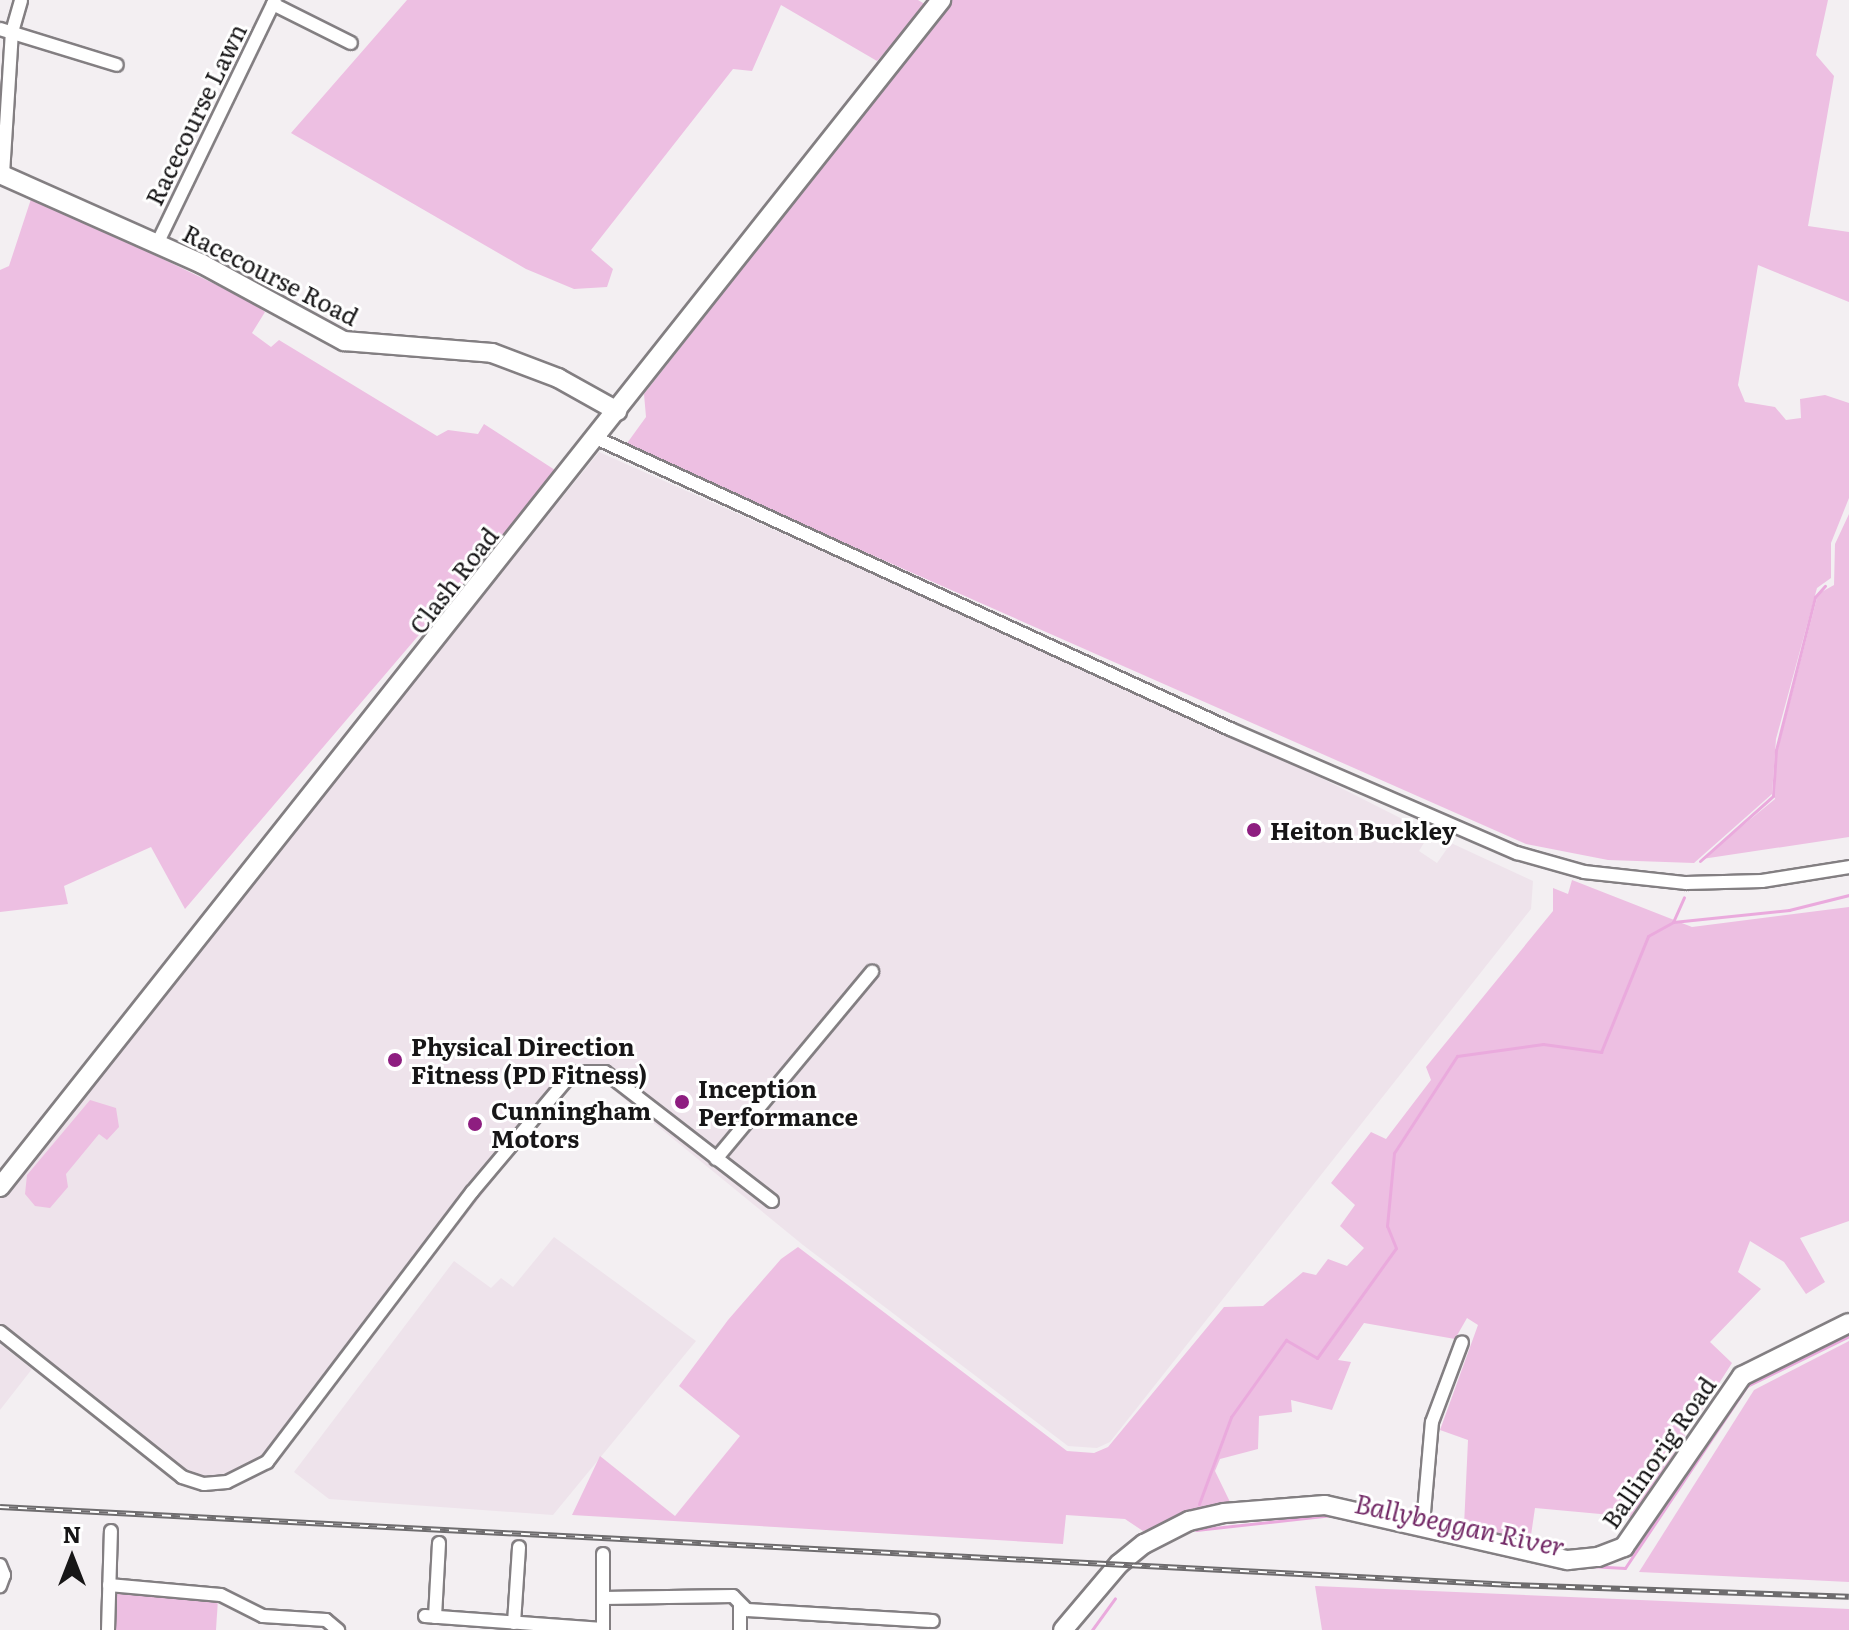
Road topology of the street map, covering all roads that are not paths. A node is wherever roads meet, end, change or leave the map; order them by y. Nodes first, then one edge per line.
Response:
1 (21, 0) edge
2 (941, 0) edge
3 (274, 2) edge
4 (6, 31) edge
5 (351, 43) dead end
6 (117, 65) dead end
7 (1, 174) edge
8 (157, 244) junction
9 (617, 411) junction
10 (596, 438) junction
11 (1849, 867) edge
12 (872, 972) dead end
13 (716, 1159) junction
14 (0, 1187) edge
15 (772, 1201) dead end
16 (1849, 1323) edge
17 (0, 1332) edge
18 (1462, 1342) dead end
19 (1423, 1524) junction
20 (111, 1531) dead end
21 (439, 1543) dead end
22 (519, 1547) dead end
23 (603, 1554) dead end
24 (0, 1565) edge
25 (109, 1585) junction
26 (0, 1586) edge
27 (603, 1598) junction
28 (740, 1605) junction
29 (933, 1621) dead end
30 (514, 1623) junction
31 (603, 1629) edge
32 (108, 1630) edge
33 (338, 1630) edge
34 (740, 1630) edge
35 (1063, 1630) edge

1 - 4 street
2 - 9 street, Clash Road
3 - 5 street, Racecourse Lawn
3 - 8 street, Racecourse Lawn
4 - 6 street
4 - 7 street
7 - 8 street, Racecourse Road
8 - 9 street, Racecourse Road
9 - 10 street, Clash Road
10 - 11 street
10 - 14 street, Clash Road
12 - 13 street
13 - 15 street
13 - 17 street
16 - 19 street, Ballinorig Road
18 - 19 street
19 - 35 street, Ballinorig Road
20 - 25 street
21 - 30 street
22 - 30 street
23 - 27 street
24 - 26 street
25 - 32 street
25 - 33 street
27 - 28 street
27 - 31 street
28 - 29 street
28 - 34 street
30 - 31 street

